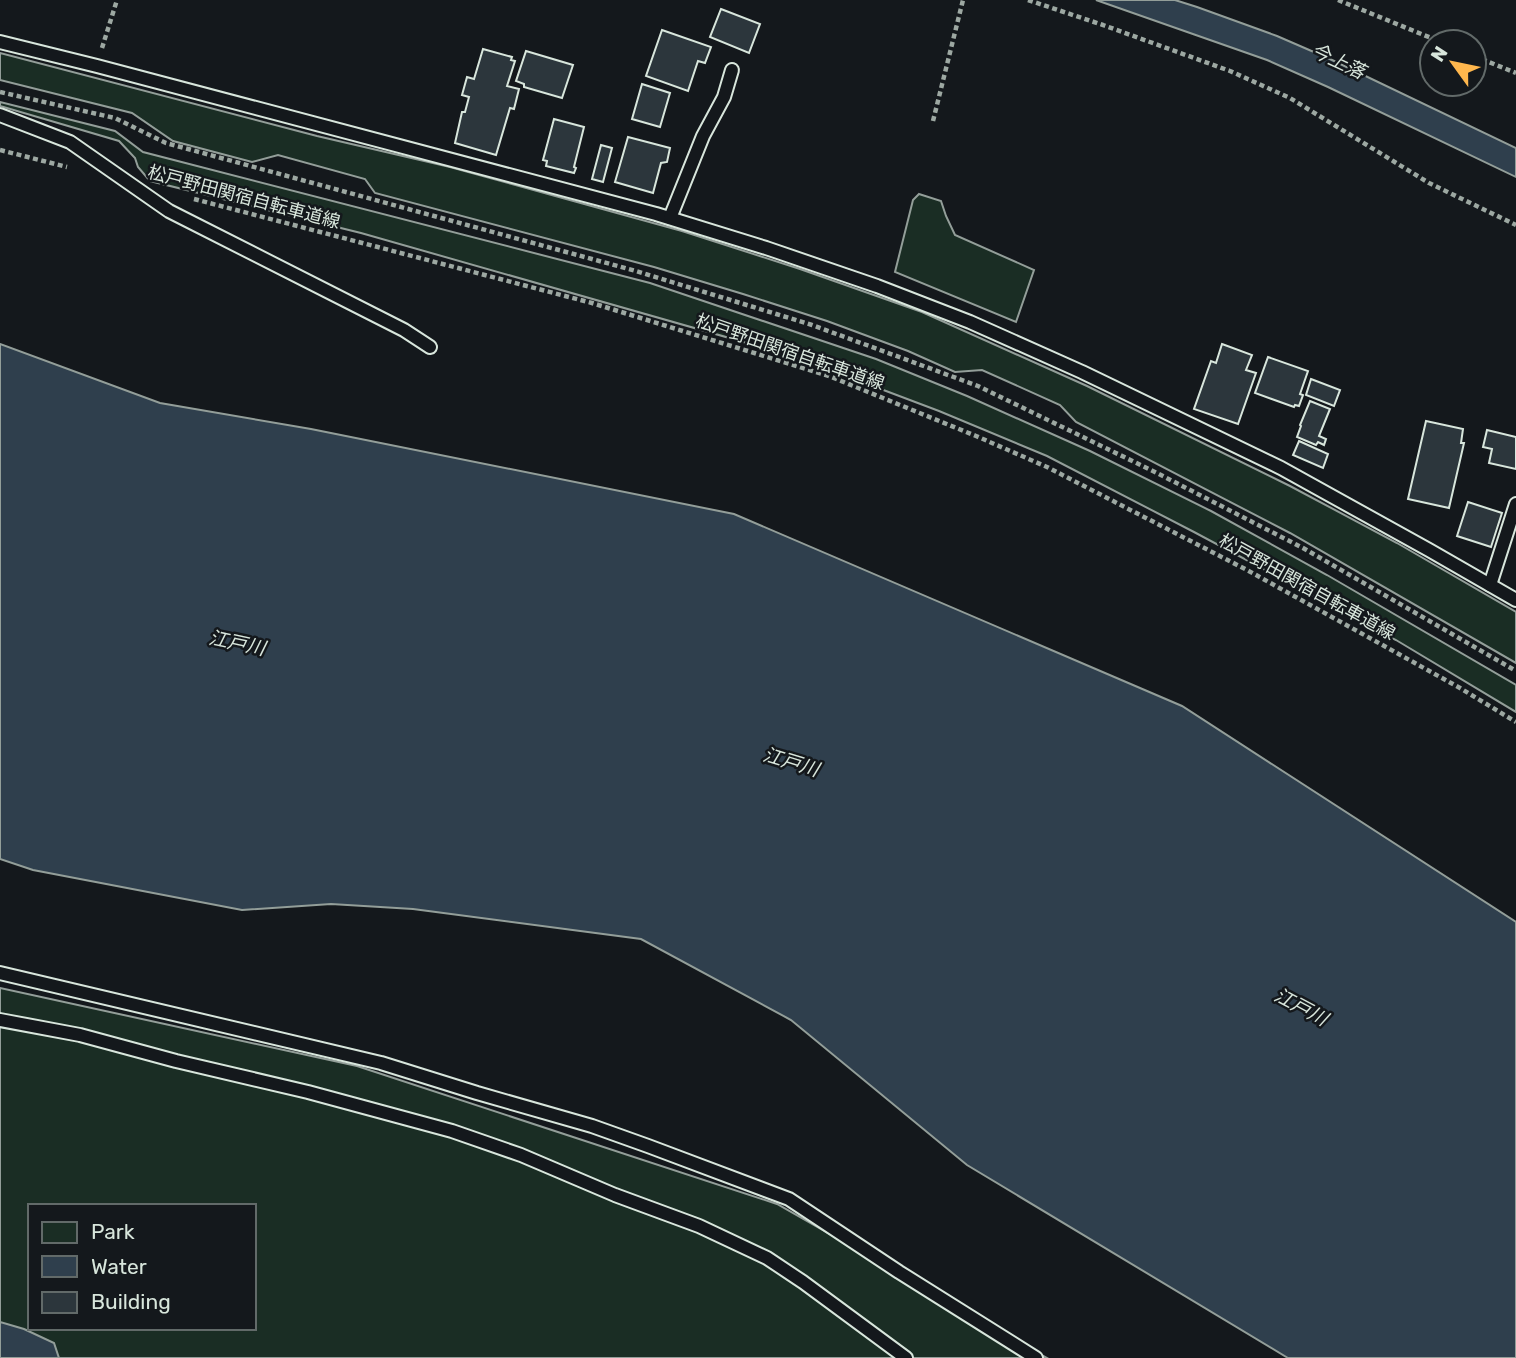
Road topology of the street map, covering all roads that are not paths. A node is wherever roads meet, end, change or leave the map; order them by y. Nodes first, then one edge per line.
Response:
1 (0, 42) edge
2 (732, 69) dead end
3 (0, 115) edge
4 (670, 218) junction
5 (430, 347) dead end
6 (1516, 504) edge
7 (1490, 585) junction
8 (1516, 600) edge
9 (0, 973) edge
10 (0, 1020) edge
11 (906, 1358) edge
12 (1036, 1358) edge

1 - 4 lane
2 - 4 lane
3 - 5 lane
4 - 7 lane
6 - 7 lane
7 - 8 lane
9 - 12 lane
10 - 11 lane

